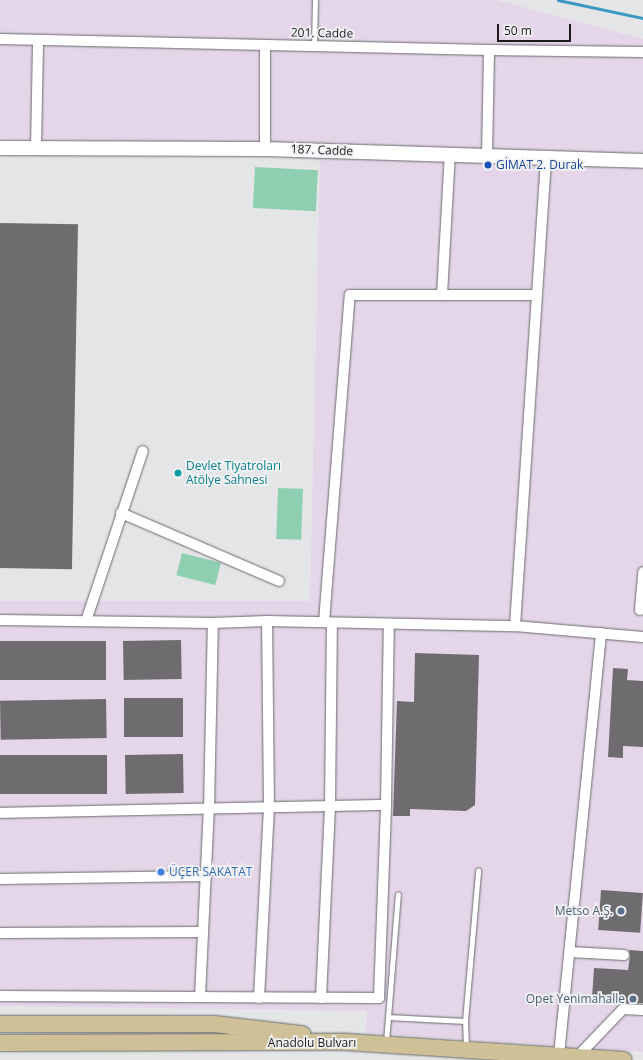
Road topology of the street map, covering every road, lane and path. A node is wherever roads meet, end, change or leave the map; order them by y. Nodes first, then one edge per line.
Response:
1 (315, 0) edge
2 (0, 39) edge
3 (38, 40) junction
4 (265, 45) junction
5 (314, 46) junction
6 (489, 50) junction
7 (643, 52) edge
8 (0, 148) edge
9 (36, 148) junction
10 (265, 149) junction
11 (450, 154) junction
12 (487, 156) junction
13 (546, 158) junction
14 (643, 161) edge
15 (442, 295) junction
16 (536, 295) junction
17 (143, 450) dead end
18 (121, 513) junction
19 (643, 572) edge
20 (280, 581) dead end
21 (640, 610) dead end
22 (0, 620) edge
23 (86, 621) junction
24 (267, 621) junction
25 (213, 622) junction
26 (328, 622) junction
27 (389, 624) junction
28 (515, 626) junction
29 (601, 633) junction
30 (643, 637) edge
31 (386, 805) junction
32 (330, 806) junction
33 (269, 808) junction
34 (209, 809) junction
35 (0, 813) edge
36 (478, 871) dead end
37 (206, 876) junction
38 (0, 879) edge
39 (398, 894) dead end
40 (203, 932) junction
41 (0, 933) edge
42 (570, 952) junction
43 (624, 955) dead end
44 (0, 996) edge
45 (200, 997) junction
46 (259, 998) junction
47 (321, 998) junction
48 (643, 1010) edge
49 (388, 1017) junction
50 (465, 1021) junction
51 (0, 1024) edge
52 (347, 1042) junction
53 (0, 1043) edge
54 (386, 1045) junction
55 (466, 1050) junction
56 (559, 1056) junction
57 (578, 1057) junction
58 (624, 1060) edge

1 - 5 lane
2 - 3 street, 201. Cadde
3 - 4 street, 201. Cadde
3 - 9 street
4 - 5 street, 201. Cadde
4 - 10 street
5 - 6 street, 201. Cadde
6 - 7 street, 201. Cadde
6 - 12 street
8 - 9 main road, 187. Cadde
9 - 10 main road, 187. Cadde
10 - 11 main road, 187. Cadde
11 - 12 main road, 187. Cadde
11 - 15 street
12 - 13 main road, 187. Cadde
13 - 14 main road, 187. Cadde
13 - 16 street
15 - 16 street
15 - 26 street
16 - 28 street
17 - 18 street
18 - 20 street
18 - 23 street
19 - 21 street
22 - 23 street
23 - 25 street
24 - 25 street
24 - 26 street
24 - 33 street
25 - 34 street
26 - 27 street
26 - 32 street
27 - 28 street
27 - 31 street
28 - 29 street
29 - 30 street
29 - 42 street
31 - 32 street
31 - 47 street
32 - 33 street
32 - 47 street
33 - 34 street
33 - 46 street
34 - 35 street
34 - 37 street
36 - 50 lane
37 - 38 street
37 - 40 street
39 - 49 lane
40 - 41 street
40 - 45 street
42 - 43 street
42 - 56 street
44 - 45 street
45 - 46 street
46 - 47 street
48 - 57 street
49 - 50 lane
49 - 54 lane
50 - 55 lane
51 - 52 main road
52 - 53 main road, Anadolu Bulvarı
52 - 54 main road, Anadolu Bulvarı
54 - 55 main road, Anadolu Bulvarı
55 - 56 main road, Anadolu Bulvarı
56 - 57 main road, Anadolu Bulvarı
57 - 58 main road, Anadolu Bulvarı

